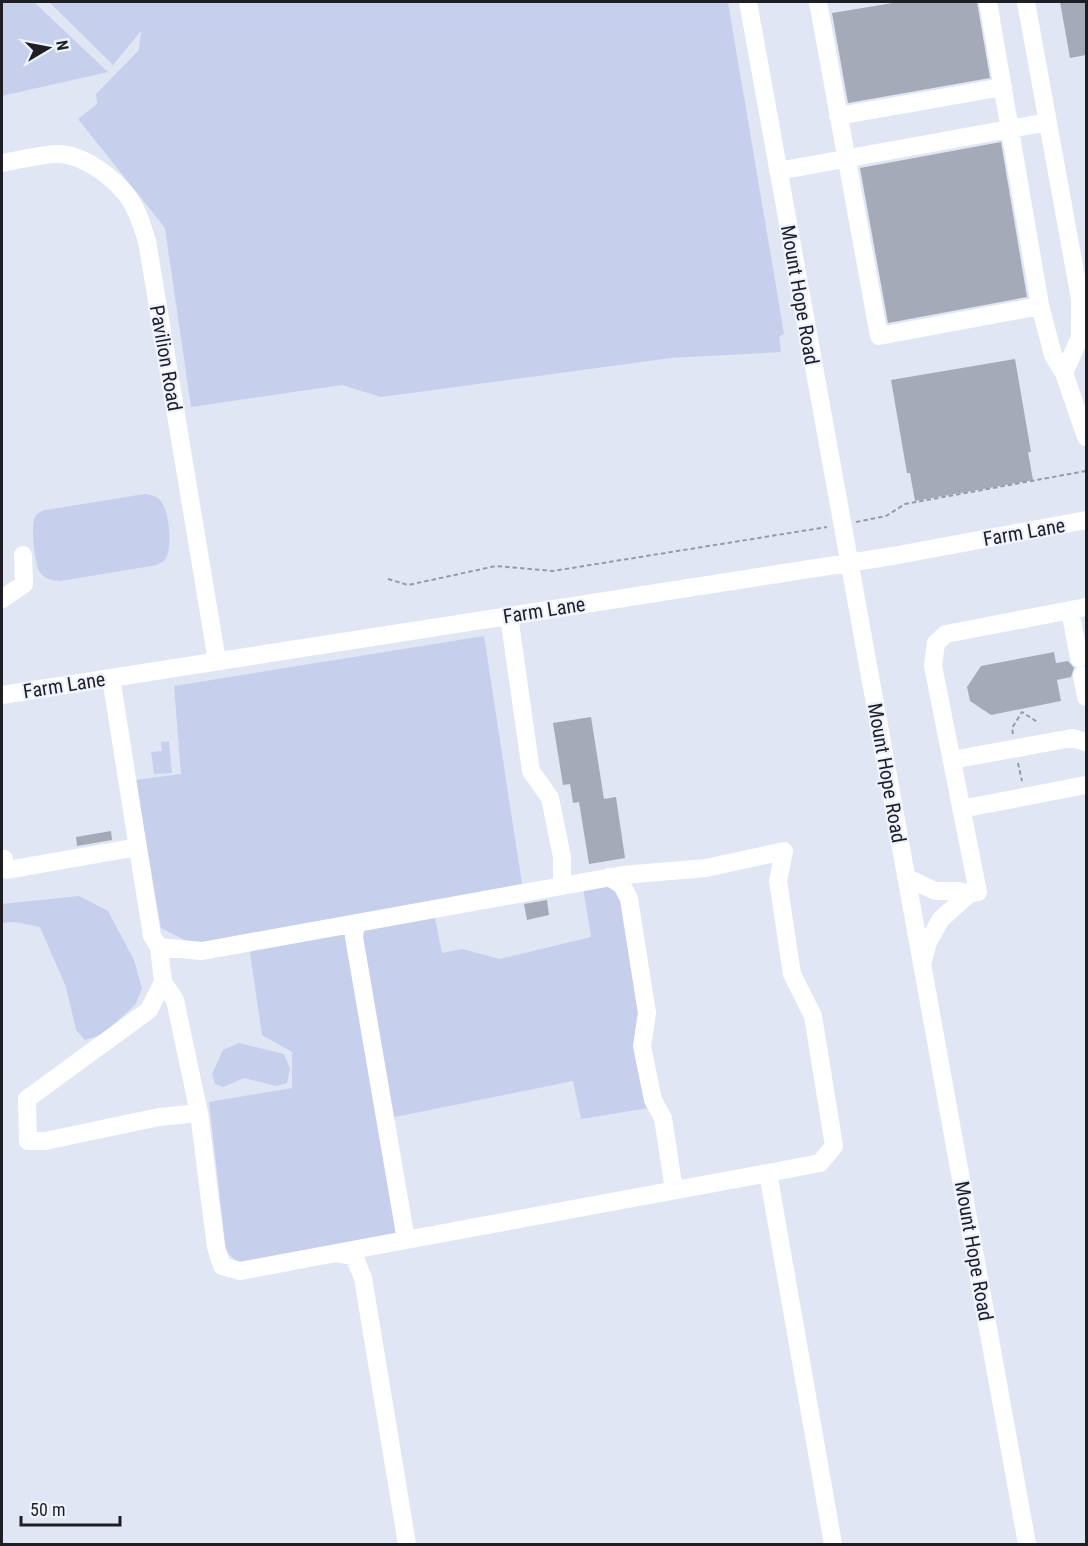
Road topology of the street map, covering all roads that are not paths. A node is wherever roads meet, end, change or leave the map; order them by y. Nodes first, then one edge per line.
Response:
1 (748, 2) edge
2 (818, 2) edge
3 (988, 2) edge
4 (1026, 2) edge
5 (1003, 87) junction
6 (838, 116) junction
7 (1048, 122) junction
8 (1010, 128) junction
9 (847, 157) junction
10 (2, 163) edge
11 (778, 171) junction
12 (1040, 306) junction
13 (1064, 373) junction
14 (1086, 433) edge
15 (1086, 520) edge
16 (23, 555) dead end
17 (849, 563) junction
18 (2, 599) edge
19 (1078, 609) edge
20 (509, 616) junction
21 (218, 661) junction
22 (111, 678) junction
23 (2, 695) edge
24 (1086, 697) edge
25 (1086, 742) edge
26 (952, 760) junction
27 (1086, 785) edge
28 (961, 809) junction
29 (138, 847) junction
30 (4, 859) dead end
31 (609, 877) junction
32 (906, 877) junction
33 (562, 886) junction
34 (969, 894) junction
35 (356, 923) junction
36 (159, 947) junction
37 (922, 966) junction
38 (163, 982) junction
39 (200, 1113) junction
40 (768, 1173) junction
41 (674, 1190) junction
42 (406, 1240) junction
43 (336, 1253) junction
44 (407, 1545) edge
45 (833, 1545) edge
46 (1027, 1545) edge

1 - 11 street, Mount Hope Road
2 - 6 street
3 - 5 street
4 - 7 street
5 - 6 street
5 - 8 street
6 - 9 street
7 - 8 street
7 - 13 street
8 - 9 street
8 - 12 street
9 - 11 street
9 - 12 street
10 - 21 street, Pavilion Road
11 - 17 street, Mount Hope Road
12 - 13 street
13 - 14 street
15 - 17 street, Farm Lane
16 - 18 street
17 - 20 street, Farm Lane
17 - 32 street, Mount Hope Road
19 - 24 street
19 - 26 street
20 - 21 street, Farm Lane
20 - 33 street
21 - 22 street, Farm Lane
22 - 23 street, Farm Lane
22 - 29 street
25 - 26 street
26 - 28 street
27 - 28 street
28 - 34 street
29 - 30 street
29 - 36 street
31 - 33 street
31 - 40 street
31 - 41 street
32 - 34 street
32 - 37 street, Mount Hope Road
33 - 35 street
34 - 37 street
35 - 36 street
35 - 42 street
36 - 38 street
37 - 46 street, Mount Hope Road
38 - 39 street
38 - 39 street
39 - 43 street
40 - 41 street
40 - 45 street
41 - 42 street
42 - 43 street
43 - 44 street

